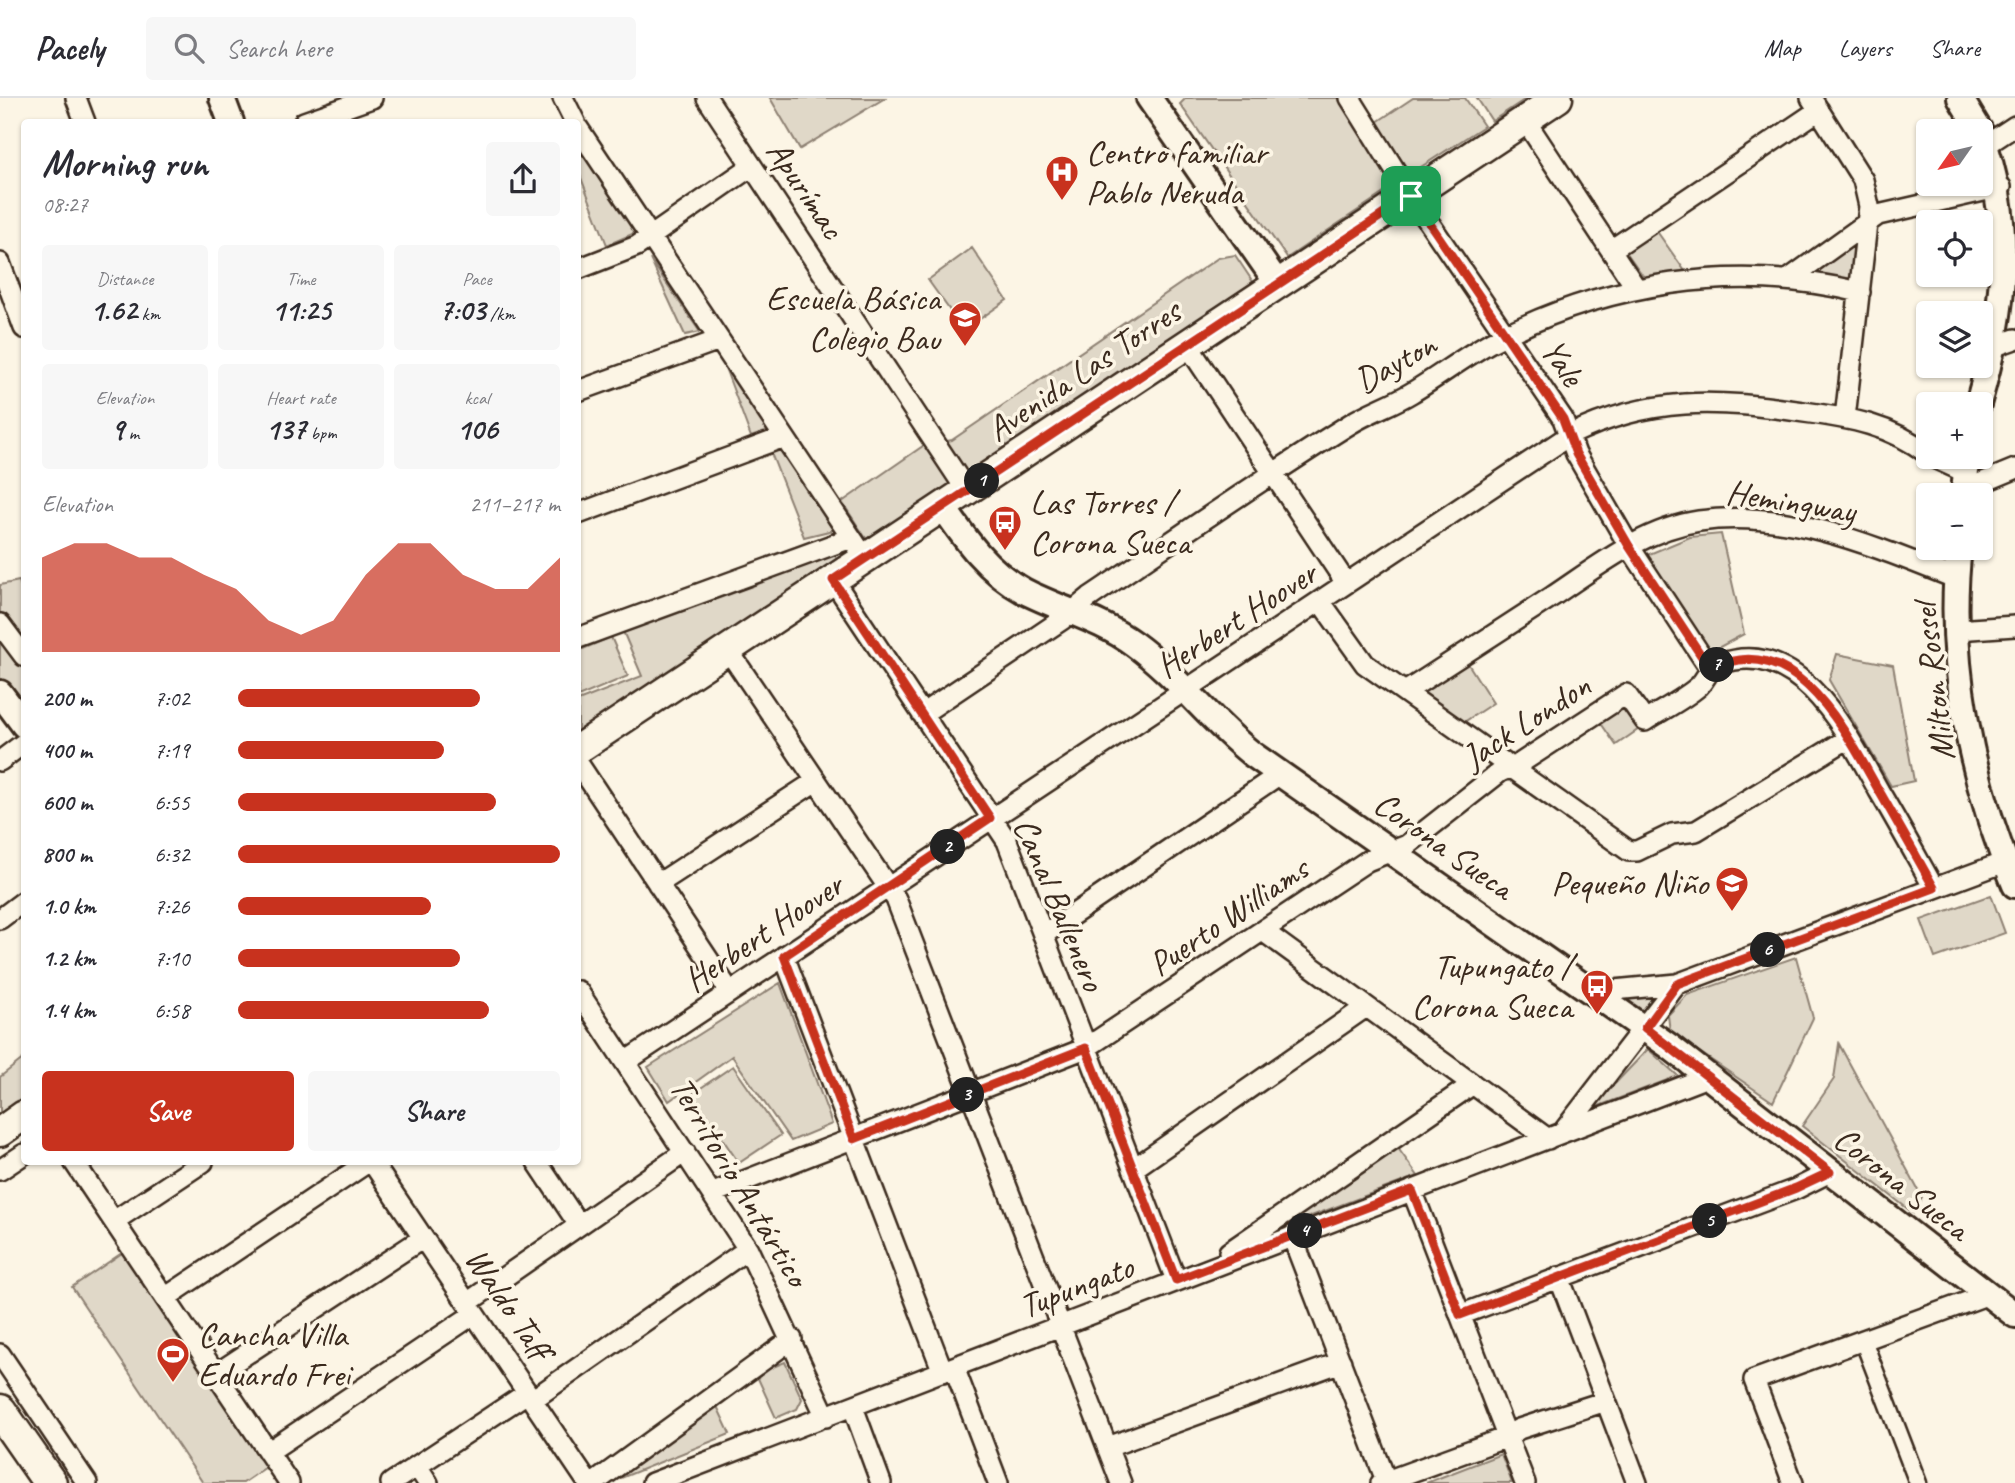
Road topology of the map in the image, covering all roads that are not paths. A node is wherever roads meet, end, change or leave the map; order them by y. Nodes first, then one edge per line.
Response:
1 (76, 98) edge
2 (222, 98) edge
3 (372, 98) edge
4 (707, 98) edge
5 (1350, 98) edge
6 (1558, 98) edge
7 (1960, 98) edge
8 (566, 100) edge
9 (1159, 103) edge
10 (1815, 104) edge
11 (84, 119) edge
12 (230, 119) edge
13 (312, 119) edge
14 (574, 119) edge
15 (1972, 119) edge
16 (1525, 120) junction
17 (2015, 125) edge
18 (1993, 133) edge
19 (581, 138) edge
20 (752, 166) junction
21 (1993, 166) edge
22 (2001, 187) junction
23 (1411, 196) junction
24 (2011, 216) edge
25 (1869, 219) junction
26 (650, 236) junction
27 (1611, 250) junction
28 (1, 268) edge
29 (581, 268) edge
30 (1789, 279) junction
31 (1278, 284) junction
32 (1636, 288) junction
33 (1860, 292) junction
34 (21, 320) edge
35 (1507, 336) junction
36 (719, 340) junction
37 (2005, 343) edge
38 (1187, 345) junction
39 (581, 390) edge
40 (1984, 392) edge
41 (1845, 418) junction
42 (1570, 435) junction
43 (784, 437) junction
44 (1916, 446) edge
45 (1950, 469) edge
46 (2015, 469) edge
47 (1273, 474) junction
48 (1965, 479) edge
49 (968, 491) junction
50 (943, 507) junction
51 (581, 513) edge
52 (1629, 546) junction
53 (858, 548) junction
54 (1958, 560) edge
55 (1956, 579) junction
56 (833, 580) junction
57 (1346, 583) junction
58 (1320, 601) junction
59 (1073, 610) junction
60 (0, 624) edge
61 (2015, 626) edge
62 (1956, 630) junction
63 (581, 637) edge
64 (728, 650) junction
65 (21, 652) edge
66 (1710, 669) junction
67 (1186, 690) junction
68 (1405, 692) junction
69 (0, 693) edge
70 (922, 714) junction
71 (21, 721) edge
72 (1849, 738) junction
73 (21, 745) edge
74 (581, 747) edge
75 (0, 761) edge
76 (581, 767) edge
77 (1509, 767) junction
78 (1280, 774) junction
79 (816, 781) junction
80 (990, 818) junction
81 (1391, 851) junction
82 (2005, 862) junction
83 (659, 884) junction
84 (2015, 885) edge
85 (888, 887) junction
86 (1934, 888) junction
87 (21, 903) edge
88 (0, 919) edge
89 (1263, 931) junction
90 (1043, 936) junction
91 (784, 956) junction
92 (1677, 984) junction
93 (730, 992) junction
94 (1594, 992) junction
95 (581, 996) edge
96 (1366, 1007) junction
97 (1645, 1028) junction
98 (1086, 1048) junction
99 (625, 1062) junction
100 (1710, 1076) junction
101 (1473, 1084) junction
102 (972, 1093) junction
103 (21, 1117) edge
104 (0, 1132) edge
105 (1555, 1136) junction
106 (854, 1139) junction
107 (685, 1152) junction
108 (21, 1156) edge
109 (76, 1165) edge
110 (199, 1165) edge
111 (365, 1165) edge
112 (372, 1165) edge
113 (539, 1165) edge
114 (1133, 1169) junction
115 (0, 1170) edge
116 (1830, 1172) junction
117 (1412, 1190) junction
118 (713, 1194) junction
119 (114, 1221) junction
120 (579, 1225) junction
121 (1292, 1236) junction
122 (424, 1238) junction
123 (748, 1249) junction
124 (1200, 1271) junction
125 (1559, 1278) junction
126 (1176, 1280) junction
127 (1989, 1294) junction
128 (165, 1298) junction
129 (471, 1308) junction
130 (1460, 1315) junction
131 (2015, 1315) edge
132 (1061, 1325) junction
133 (792, 1339) junction
134 (1863, 1340) junction
135 (0, 1354) edge
136 (1341, 1362) junction
137 (948, 1369) junction
138 (216, 1374) junction
139 (530, 1397) junction
140 (1606, 1401) junction
141 (853, 1407) junction
142 (0, 1411) edge
143 (827, 1417) junction
144 (1507, 1437) junction
145 (1108, 1447) junction
146 (268, 1452) junction
147 (417, 1466) junction
148 (1385, 1482) edge
149 (50, 1483) edge
150 (88, 1483) edge
151 (289, 1483) edge
152 (391, 1483) edge
153 (428, 1483) edge
154 (588, 1483) edge
155 (594, 1483) edge
156 (652, 1483) edge
157 (881, 1483) edge
158 (998, 1483) edge
159 (1121, 1483) edge
160 (1525, 1483) edge
161 (1637, 1483) edge
162 (1793, 1483) edge
163 (1918, 1483) edge

1 - 11 street
2 - 12 street
3 - 13 street
4 - 20 street, Apurímac
5 - 23 street, Yale
6 - 16 main road, Avenida Las Torres
7 - 15 street
8 - 14 street
9 - 31 street
10 - 25 street
10 - 27 street
16 - 23 main road, Avenida Las Torres
16 - 27 street
17 - 18 street
19 - 26 street
20 - 26 street
20 - 49 street, Apurímac
21 - 22 street
22 - 24 street
22 - 25 street
23 - 31 main road, Avenida Las Torres
23 - 35 street, Yale
24 - 37 street
25 - 30 street
25 - 33 street
26 - 29 street
26 - 36 street
27 - 32 street
28 - 34 street
30 - 32 street, Dayton
30 - 33 street, Dayton
31 - 38 main road, Avenida Las Torres
32 - 35 street, Dayton
33 - 41 street
35 - 42 street, Yale
35 - 47 street, Dayton
36 - 39 street
36 - 43 street
37 - 40 street
38 - 47 street
38 - 49 main road, Avenida Las Torres
41 - 42 street, Herbert Hoover
41 - 44 street, Herbert Hoover
42 - 52 street, Yale
42 - 57 street, Herbert Hoover
43 - 51 street
43 - 53 street
45 - 48 street, Herbert Hoover
46 - 48 street
47 - 57 street
47 - 59 street, Dayton
49 - 50 main road, Avenida Las Torres
50 - 53 main road, Avenida Las Torres
50 - 59 street, Corona Sueca
52 - 55 street, Hemingway
52 - 66 street, Yale
52 - 68 street, Hemingway
53 - 56 main road, Avenida Las Torres
53 - 63 street
54 - 55 street, Milton Rossel
55 - 62 street, Milton Rossel
56 - 64 main road, Avenida Las Torres
56 - 70 street, Canal Ballenero
57 - 58 street, Herbert Hoover
58 - 67 street, Herbert Hoover
58 - 68 street
59 - 67 street, Corona Sueca
59 - 70 street, Dayton
60 - 65 street
61 - 62 street
62 - 82 street, Milton Rossel
64 - 74 main road, Avenida Las Torres
64 - 79 street
66 - 72 street
66 - 77 street, Jack London
67 - 78 street, Corona Sueca
67 - 80 street, Herbert Hoover
68 - 77 street
69 - 71 street
70 - 80 street, Canal Ballenero
72 - 77 street
72 - 86 street
73 - 75 street
76 - 83 street
77 - 81 street, Jack London
78 - 81 street, Corona Sueca
78 - 90 street
79 - 83 street
79 - 85 street
80 - 85 street, Herbert Hoover
80 - 90 street, Canal Ballenero
81 - 89 street, Puerto Williams
81 - 94 street, Corona Sueca
82 - 84 street, Milton Rossel
82 - 86 street
83 - 93 street
85 - 91 street, Herbert Hoover
85 - 102 street
86 - 92 street
87 - 88 street
89 - 96 street
89 - 98 street, Puerto Williams
90 - 98 street, Canal Ballenero
91 - 93 street, Herbert Hoover
91 - 106 street
92 - 94 street
92 - 97 street
93 - 99 street, Herbert Hoover
94 - 97 street, Corona Sueca
95 - 99 street, Territorio Antártico
96 - 101 street
96 - 114 street
97 - 100 street, Corona Sueca
97 - 105 street
98 - 102 street, Puerto Williams
98 - 114 street, Canal Ballenero
99 - 107 street, Territorio Antártico
100 - 105 street, Tupungato
100 - 116 street, Corona Sueca
101 - 105 street
101 - 124 street
102 - 106 street, Puerto Williams
102 - 132 street
103 - 104 main road
105 - 117 street, Tupungato
106 - 118 street, Puerto Williams
106 - 137 street
107 - 118 street, Territorio Antártico
107 - 120 street
108 - 115 street
109 - 119 street
110 - 119 street
111 - 128 street
112 - 122 street, Waldo Taff
113 - 120 street
114 - 126 street, Canal Ballenero
116 - 125 street
116 - 127 street, Corona Sueca
117 - 121 street, Tupungato
117 - 130 street
118 - 123 street, Territorio Antártico
119 - 128 street
120 - 129 street
121 - 124 street, Tupungato
121 - 136 street
122 - 129 street, Waldo Taff
122 - 138 street
123 - 133 street, Territorio Antártico
123 - 139 street
124 - 126 street, Tupungato
125 - 130 street
125 - 140 street
126 - 132 street, Tupungato
127 - 131 street, Corona Sueca
127 - 134 street
128 - 138 street
129 - 139 street, Waldo Taff
129 - 146 street
130 - 144 street
132 - 137 street, Tupungato
132 - 145 street
133 - 143 street, Territorio Antártico
133 - 155 street
134 - 162 street
134 - 163 street
135 - 150 street
136 - 145 street
136 - 148 street
137 - 141 street, Tupungato
137 - 158 street
138 - 146 street
139 - 147 street
139 - 154 street, Waldo Taff
140 - 144 street
140 - 161 street
141 - 143 street, Tupungato
141 - 157 street
142 - 149 main road
143 - 156 street, Tupungato
144 - 148 street
144 - 160 street
145 - 159 street
146 - 151 street
147 - 152 street
147 - 153 street

